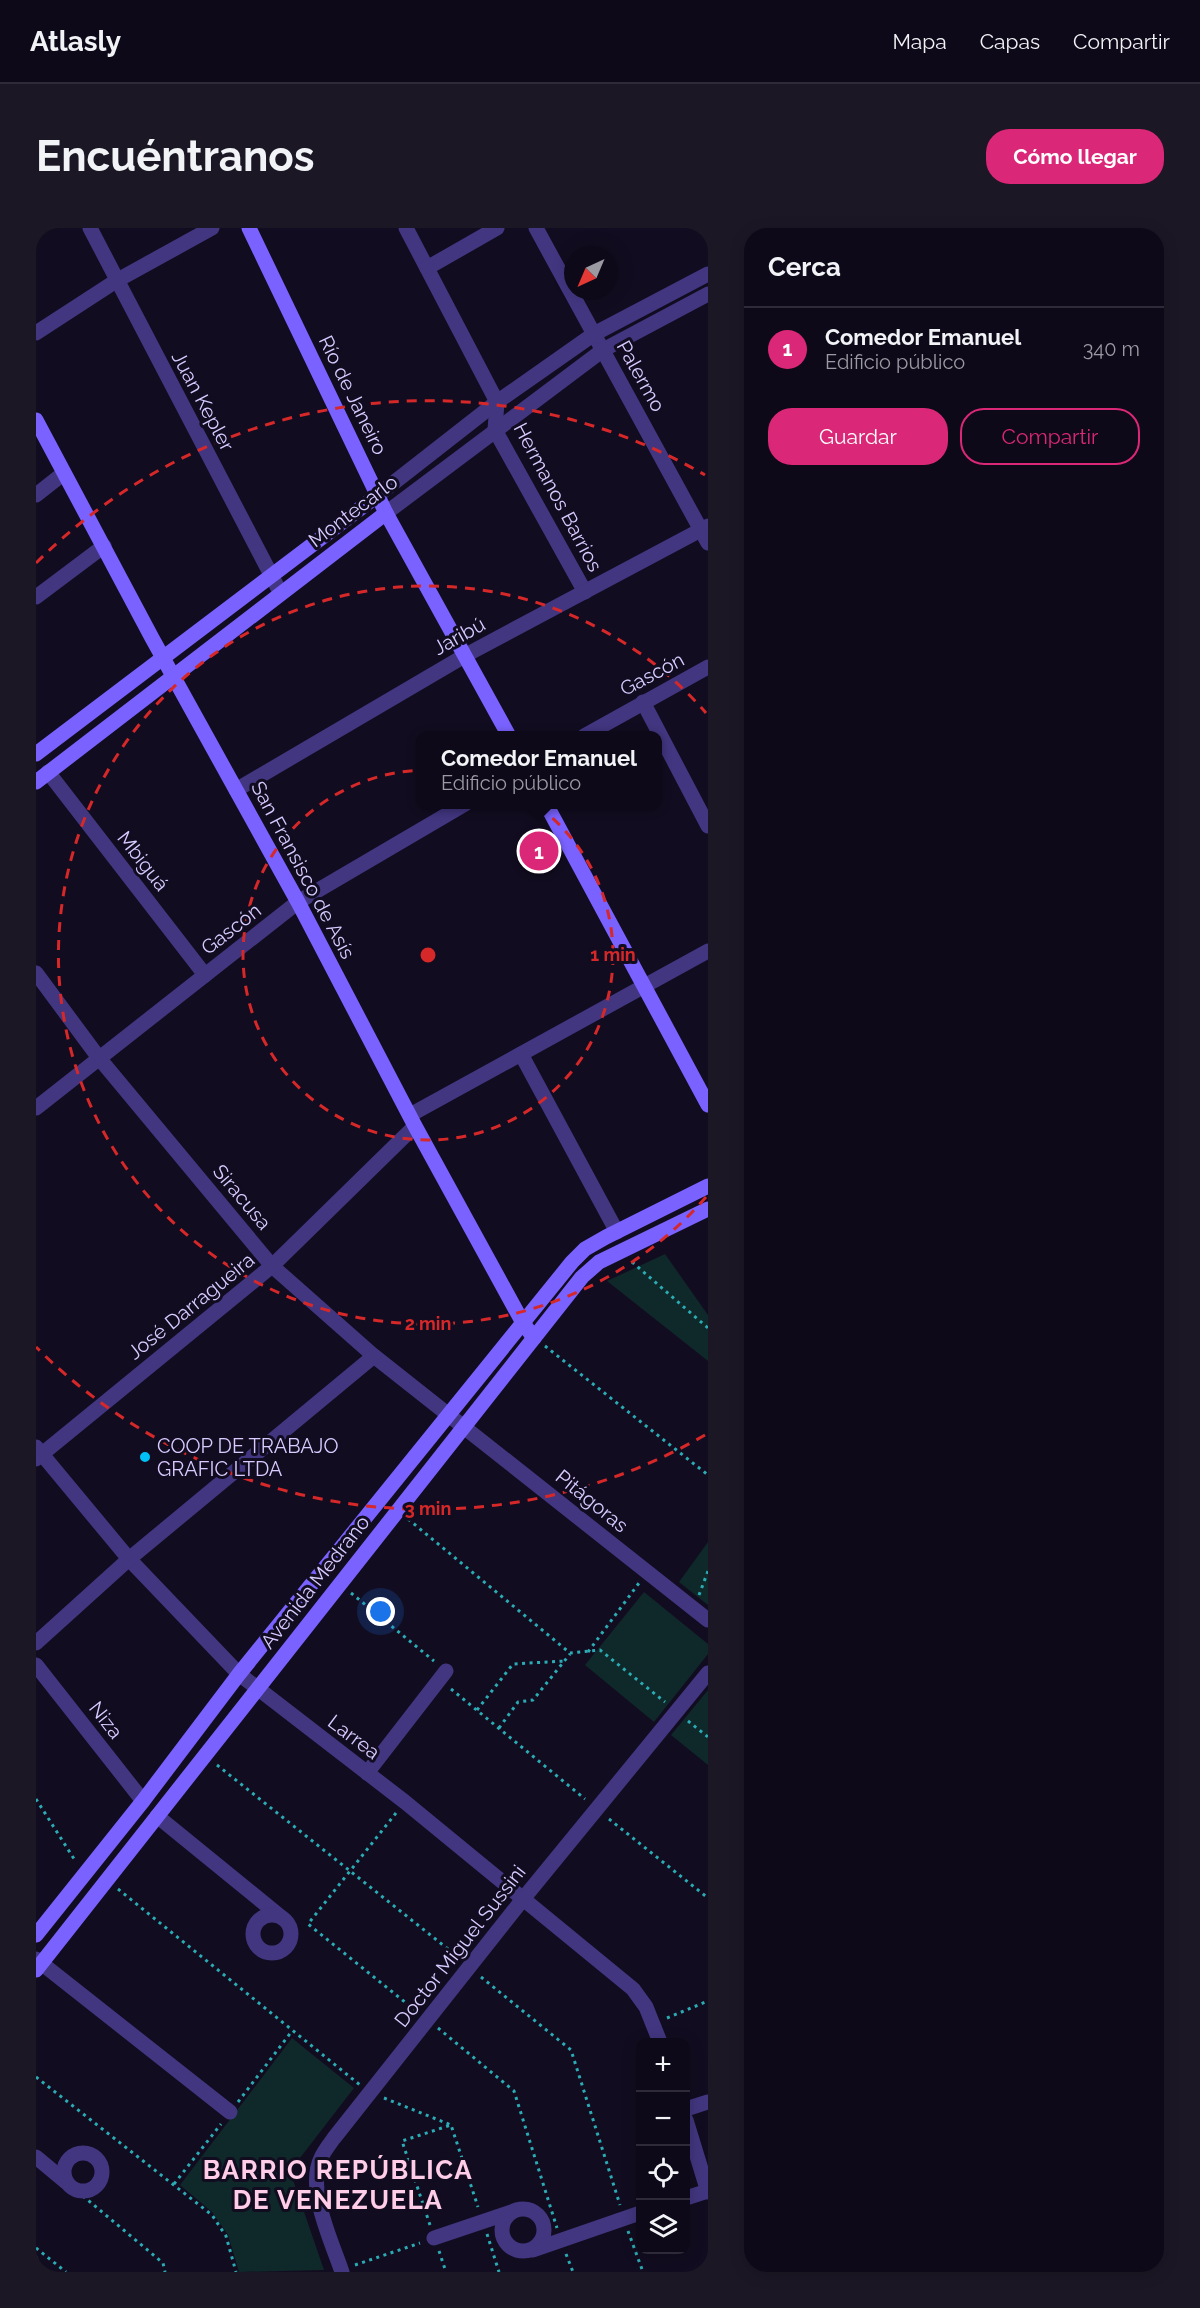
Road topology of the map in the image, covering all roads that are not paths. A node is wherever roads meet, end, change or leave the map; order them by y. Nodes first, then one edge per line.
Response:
1 (90, 228) edge
2 (212, 228) edge
3 (249, 228) edge
4 (406, 228) edge
5 (497, 228) edge
6 (536, 228) edge
7 (427, 268) junction
8 (708, 274) edge
9 (116, 281) junction
10 (708, 294) edge
11 (36, 333) edge
12 (594, 334) junction
13 (603, 350) junction
14 (497, 402) junction
15 (36, 420) edge
16 (495, 430) junction
17 (64, 473) junction
18 (36, 495) edge
19 (378, 495) junction
20 (386, 513) junction
21 (706, 533) edge
22 (104, 546) junction
23 (271, 576) junction
24 (280, 592) junction
25 (585, 592) junction
26 (36, 597) edge
27 (466, 655) junction
28 (162, 657) junction
29 (708, 667) edge
30 (173, 676) junction
31 (643, 702) junction
32 (507, 731) edge
33 (591, 731) edge
34 (658, 731) edge
35 (662, 738) edge
36 (36, 754) edge
37 (42, 777) edge
38 (236, 790) junction
39 (456, 809) edge
40 (549, 809) edge
41 (708, 826) edge
42 (298, 902) junction
43 (708, 951) edge
44 (36, 972) edge
45 (206, 975) junction
46 (645, 986) junction
47 (521, 1054) junction
48 (99, 1058) junction
49 (708, 1105) edge
50 (36, 1108) edge
51 (413, 1121) junction
52 (708, 1185) edge
53 (708, 1209) edge
54 (617, 1232) junction
55 (272, 1266) junction
56 (523, 1323) junction
57 (534, 1338) junction
58 (374, 1356) junction
59 (450, 1414) junction
60 (465, 1426) junction
61 (38, 1453) edge
62 (129, 1559) junction
63 (708, 1620) edge
64 (36, 1643) edge
65 (36, 1665) edge
66 (708, 1673) edge
67 (239, 1674) junction
68 (443, 1676) road end
69 (257, 1689) junction
70 (367, 1773) junction
71 (143, 1801) junction
72 (157, 1816) junction
73 (523, 1899) junction
74 (281, 1917) dead end
75 (36, 1935) edge
76 (38, 1964) edge
77 (658, 2038) edge
78 (708, 2102) edge
79 (690, 2108) edge
80 (230, 2112) dead end
81 (690, 2133) edge
82 (36, 2157) edge
83 (71, 2186) road end
84 (708, 2191) edge
85 (690, 2197) edge
86 (512, 2212) junction
87 (636, 2214) edge
88 (434, 2238) road end
89 (531, 2251) junction
90 (341, 2271) edge

1 - 9 street, Juan Kepler
2 - 9 street
3 - 19 main road, Río de Janeiro
4 - 7 street
5 - 7 street
6 - 12 street, Palermo
7 - 14 street
8 - 12 street, Montecarlo
9 - 11 street
9 - 23 street, Juan Kepler
10 - 13 street, Montecarlo
12 - 13 street, Palermo
12 - 14 street, Montecarlo
13 - 16 street, Montecarlo
13 - 21 street, Palermo
14 - 16 street, Hermanos Barrios
14 - 19 street, Montecarlo
15 - 17 main road, San Fransisco de Asís
16 - 20 street, Montecarlo
16 - 25 street, Hermanos Barrios
17 - 18 street
17 - 22 main road, San Fransisco de Asís
19 - 20 main road, Río de Janeiro
19 - 23 main road, Montecarlo
20 - 24 main road, Montecarlo
20 - 27 main road, Río de Janeiro
21 - 25 street, Jaribú
22 - 26 street
22 - 28 main road, San Fransisco de Asís
23 - 24 street, Juan Kepler
23 - 28 main road, Montecarlo
24 - 30 main road, Montecarlo
25 - 27 street, Jaribú
27 - 32 main road, Río de Janeiro
27 - 38 street, Jaribú
28 - 30 main road, San Fransisco de Asís
28 - 36 main road, Montecarlo
29 - 31 street, Gascón
30 - 37 main road, Montecarlo
30 - 38 main road, San Fransisco de Asís
31 - 33 street, Gascón
31 - 34 street
35 - 41 street
37 - 45 street, Mbiguá
38 - 42 main road, San Fransisco de Asís
39 - 42 street, Gascón
40 - 46 main road
42 - 45 street, Gascón
42 - 51 main road, San Fransisco de Asís
43 - 46 street, José Darragueira
44 - 48 street, Siracusa
45 - 48 street, Gascón
46 - 47 street, José Darragueira
46 - 49 main road
47 - 51 street, José Darragueira
47 - 54 street
48 - 50 street, Gascón
48 - 55 street, Siracusa
51 - 55 street, José Darragueira
51 - 56 main road, San Fransisco de Asís
52 - 54 main road, Avenida Medrano
53 - 57 main road, Avenida Medrano
54 - 56 main road, Avenida Medrano
55 - 58 street, Siracusa
55 - 61 street, José Darragueira
56 - 57 main road, San Fransisco de Asís
56 - 59 main road, Avenida Medrano
57 - 60 main road, Avenida Medrano
58 - 59 street, Siracusa
58 - 62 street
59 - 60 street, Pitágoras
59 - 67 main road, Avenida Medrano
60 - 63 street, Pitágoras
60 - 69 main road, Avenida Medrano
61 - 62 street, Larrea
62 - 64 street
62 - 67 street, Larrea
65 - 71 street, Niza
66 - 73 street, Doctor Miguel Sussini
67 - 69 street, Larrea
67 - 71 main road, Avenida Medrano
68 - 70 street
69 - 70 street, Larrea
69 - 72 main road, Avenida Medrano
70 - 73 street, Larrea
71 - 75 main road, Avenida Medrano
72 - 74 street
72 - 76 main road, Avenida Medrano
73 - 77 street, Larrea
73 - 90 street, Doctor Miguel Sussini
76 - 80 street
78 - 79 street
81 - 84 street
82 - 83 street
84 - 85 street
86 - 88 street
86 - 89 street
86 - 89 street
87 - 89 street

